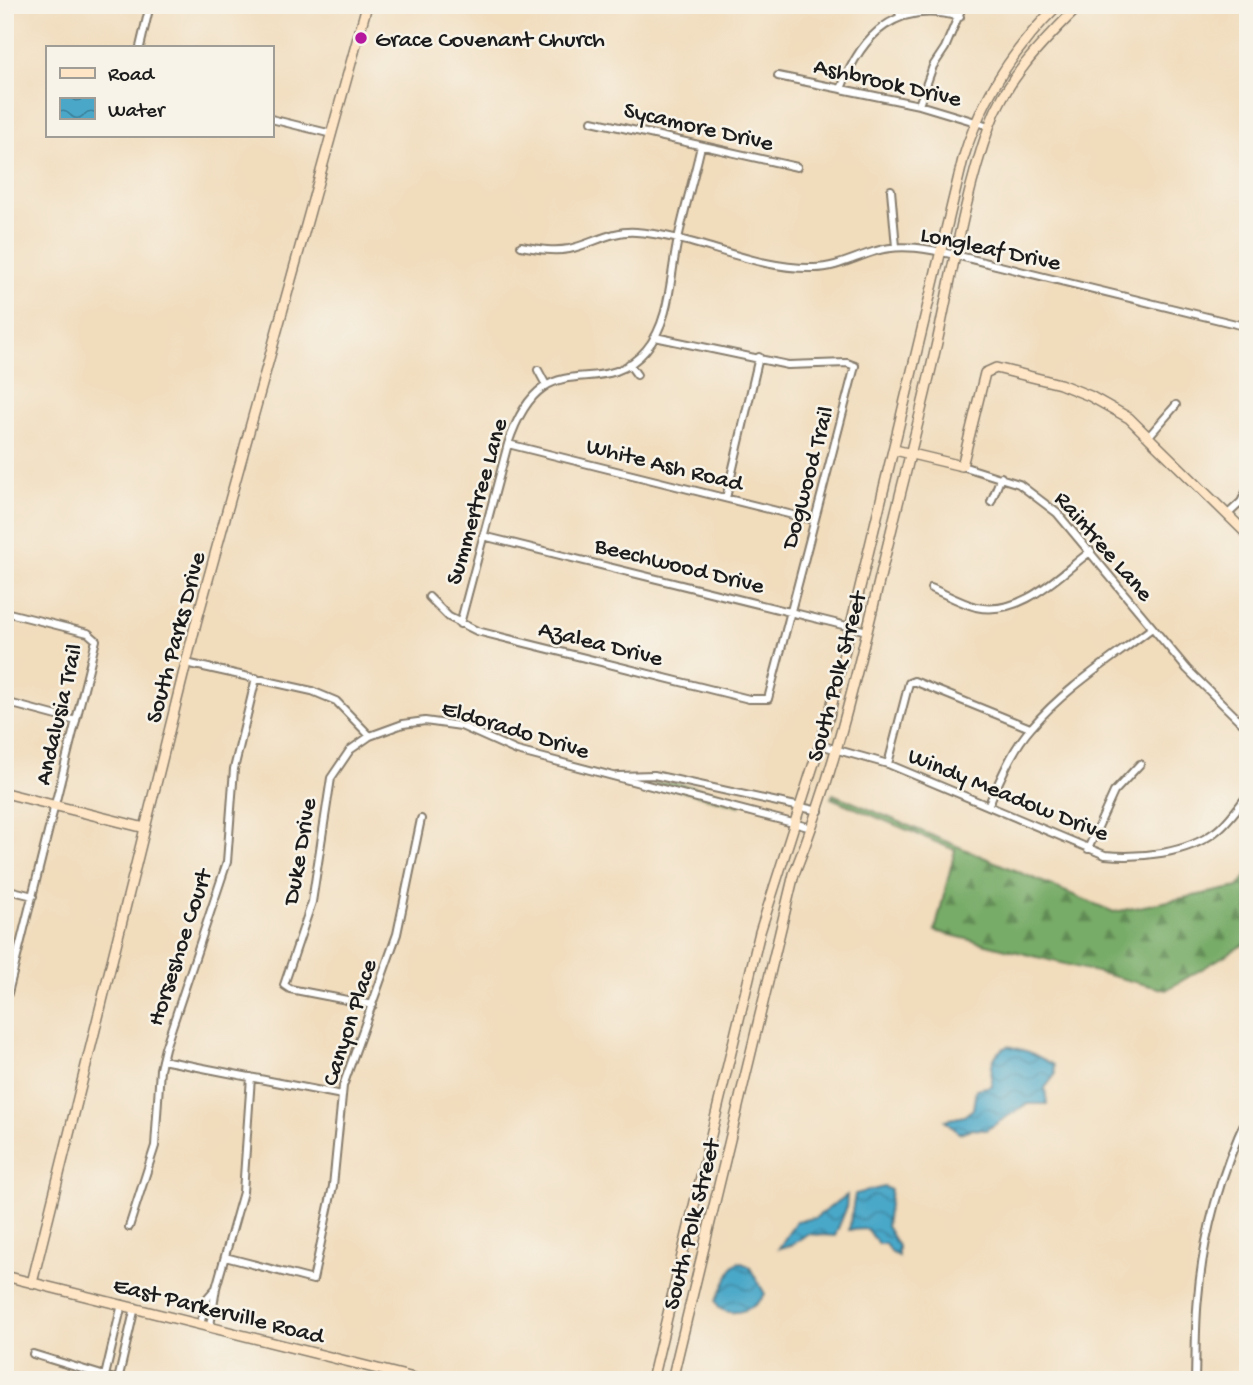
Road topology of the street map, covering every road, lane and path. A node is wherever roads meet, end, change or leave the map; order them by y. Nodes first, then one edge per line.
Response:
1 (150, 5) edge
2 (366, 5) edge
3 (897, 5) edge
4 (963, 5) edge
5 (1058, 5) edge
6 (1080, 5) edge
7 (900, 16) junction
8 (960, 17) junction
9 (140, 46) edge
10 (778, 75) dead end
11 (841, 89) junction
12 (919, 105) junction
13 (273, 119) edge
14 (592, 121) dead end
15 (975, 121) junction
16 (989, 126) junction
17 (332, 134) junction
18 (701, 146) junction
19 (797, 167) dead end
20 (891, 190) dead end
21 (678, 239) junction
22 (522, 246) dead end
23 (896, 247) junction
24 (942, 252) junction
25 (955, 255) junction
26 (1248, 327) edge
27 (654, 337) junction
28 (759, 357) junction
29 (629, 365) junction
30 (538, 370) dead end
31 (637, 375) dead end
32 (546, 385) junction
33 (1177, 405) dead end
34 (1149, 436) junction
35 (508, 444) junction
36 (895, 450) junction
37 (910, 454) junction
38 (962, 466) junction
39 (1000, 477) junction
40 (1248, 488) edge
41 (726, 498) junction
42 (991, 502) dead end
43 (1227, 515) junction
44 (813, 520) junction
45 (1248, 535) edge
46 (483, 536) junction
47 (1091, 551) junction
48 (930, 587) dead end
49 (429, 597) dead end
50 (790, 611) junction
51 (5, 612) edge
52 (460, 624) junction
53 (850, 627) junction
54 (1152, 628) junction
55 (867, 631) junction
56 (186, 663) junction
57 (256, 678) junction
58 (770, 692) joint
59 (5, 702) edge
60 (76, 721) junction
61 (1030, 728) junction
62 (1248, 729) edge
63 (370, 736) junction
64 (820, 745) junction
65 (836, 750) junction
66 (888, 764) junction
67 (1140, 764) dead end
68 (611, 776) junction
69 (5, 793) edge
70 (750, 795) junction
71 (1248, 795) edge
72 (55, 806) junction
73 (800, 806) junction
74 (988, 806) junction
75 (746, 811) junction
76 (819, 811) junction
77 (421, 819) dead end
78 (795, 823) junction
79 (145, 828) junction
80 (812, 828) junction
81 (1088, 849) junction
82 (5, 889) edge
83 (33, 896) junction
84 (5, 1005) edge
85 (373, 1005) junction
86 (162, 1060) junction
87 (251, 1077) junction
88 (342, 1095) junction
89 (1248, 1115) edge
90 (129, 1227) dead end
91 (225, 1257) junction
92 (5, 1276) edge
93 (33, 1283) junction
94 (122, 1304) junction
95 (135, 1307) junction
96 (205, 1325) junction
97 (33, 1354) dead end
98 (105, 1378) edge
99 (118, 1380) edge
100 (422, 1380) edge
101 (652, 1380) edge
102 (672, 1380) edge
103 (1195, 1380) edge

1 - 9 street
2 - 17 main road, South Parks Drive
3 - 7 street
4 - 8 street
5 - 15 main road, South Polk Street
6 - 16 main road, South Polk Street
7 - 8 street
7 - 11 street
8 - 12 street
10 - 11 street, Ashbrook Drive
11 - 12 street, Ashbrook Drive
12 - 15 street, Ashbrook Drive
13 - 17 street
14 - 18 street, Sycamore Drive
15 - 16 street, Ashbrook Drive
15 - 24 main road, South Polk Street
16 - 25 main road, South Polk Street
17 - 56 main road, South Parks Drive
18 - 19 street, Sycamore Drive
18 - 21 street
20 - 23 street
21 - 22 street, Longleaf Drive
21 - 23 street, Longleaf Drive
21 - 27 street
23 - 24 street, Longleaf Drive
24 - 25 street, Longleaf Drive
24 - 36 main road, South Polk Street
25 - 26 street, Longleaf Drive
25 - 37 main road, South Polk Street
27 - 28 street
27 - 29 street
28 - 41 street
28 - 44 street, Dogwood Trail
29 - 31 street
29 - 32 street, Summertree Lane
30 - 32 street
32 - 35 street, Summertree Lane
33 - 34 street
34 - 38 main road
34 - 43 main road
35 - 41 street, White Ash Road
35 - 46 street, Summertree Lane
36 - 37 main road, Raintree Lane
36 - 53 main road, South Polk Street
37 - 38 main road, Raintree Lane
37 - 55 main road, South Polk Street
38 - 39 street, Raintree Lane
39 - 42 street
39 - 47 street, Raintree Lane
40 - 43 street
41 - 44 street, White Ash Road
43 - 45 main road
44 - 50 street, Dogwood Trail
46 - 50 street, Beechwood Drive
46 - 52 street, Summertree Lane
47 - 48 street
47 - 54 street, Raintree Lane
49 - 52 street, Azalea Drive
50 - 53 street, Beechwood Drive
50 - 58 street, Dogwood Trail
51 - 60 street, Andalusia Trail
52 - 58 street, Azalea Drive
53 - 55 street, Beechwood Drive
53 - 64 main road, South Polk Street
54 - 61 street
54 - 62 street, Raintree Lane
55 - 65 main road, South Polk Street
56 - 57 street
56 - 79 main road, South Parks Drive
57 - 63 street
57 - 86 street, Horseshoe Court
59 - 60 street
60 - 72 street, Andalusia Trail
61 - 66 street
61 - 74 street
63 - 68 street, Eldorado Drive
63 - 85 street, Duke Drive
64 - 65 street, Windy Meadow Drive
64 - 73 main road, South Polk Street
65 - 66 street, Windy Meadow Drive
65 - 76 main road, South Polk Street
66 - 74 street, Windy Meadow Drive
67 - 81 street
68 - 70 street, Eldorado Drive
68 - 75 street, Eldorado Drive
69 - 72 main road
70 - 73 street, Eldorado Drive
70 - 75 street
71 - 81 street, Windy Meadow Drive
72 - 79 main road
72 - 83 street, Andalusia Trail
73 - 76 street, Eldorado Drive
73 - 78 main road, South Polk Street
74 - 81 street, Windy Meadow Drive
75 - 78 street, Eldorado Drive
76 - 80 main road, South Polk Street
77 - 85 street, Canyon Place
78 - 80 street, Eldorado Drive
78 - 101 main road, South Polk Street
79 - 93 main road, South Parks Drive
80 - 102 main road, South Polk Street
82 - 83 street
83 - 84 street, Andalusia Trail
85 - 88 street, Canyon Place
86 - 87 street
86 - 90 street, Horseshoe Court
87 - 88 street
87 - 91 street
88 - 91 street, Canyon Place
89 - 103 street
91 - 96 street
92 - 93 main road, East Parkerville Road
93 - 94 main road, East Parkerville Road
94 - 95 main road, East Parkerville Road
94 - 98 street
95 - 96 main road, East Parkerville Road
95 - 99 street
96 - 100 main road, East Parkerville Road
97 - 98 street
98 - 99 street

